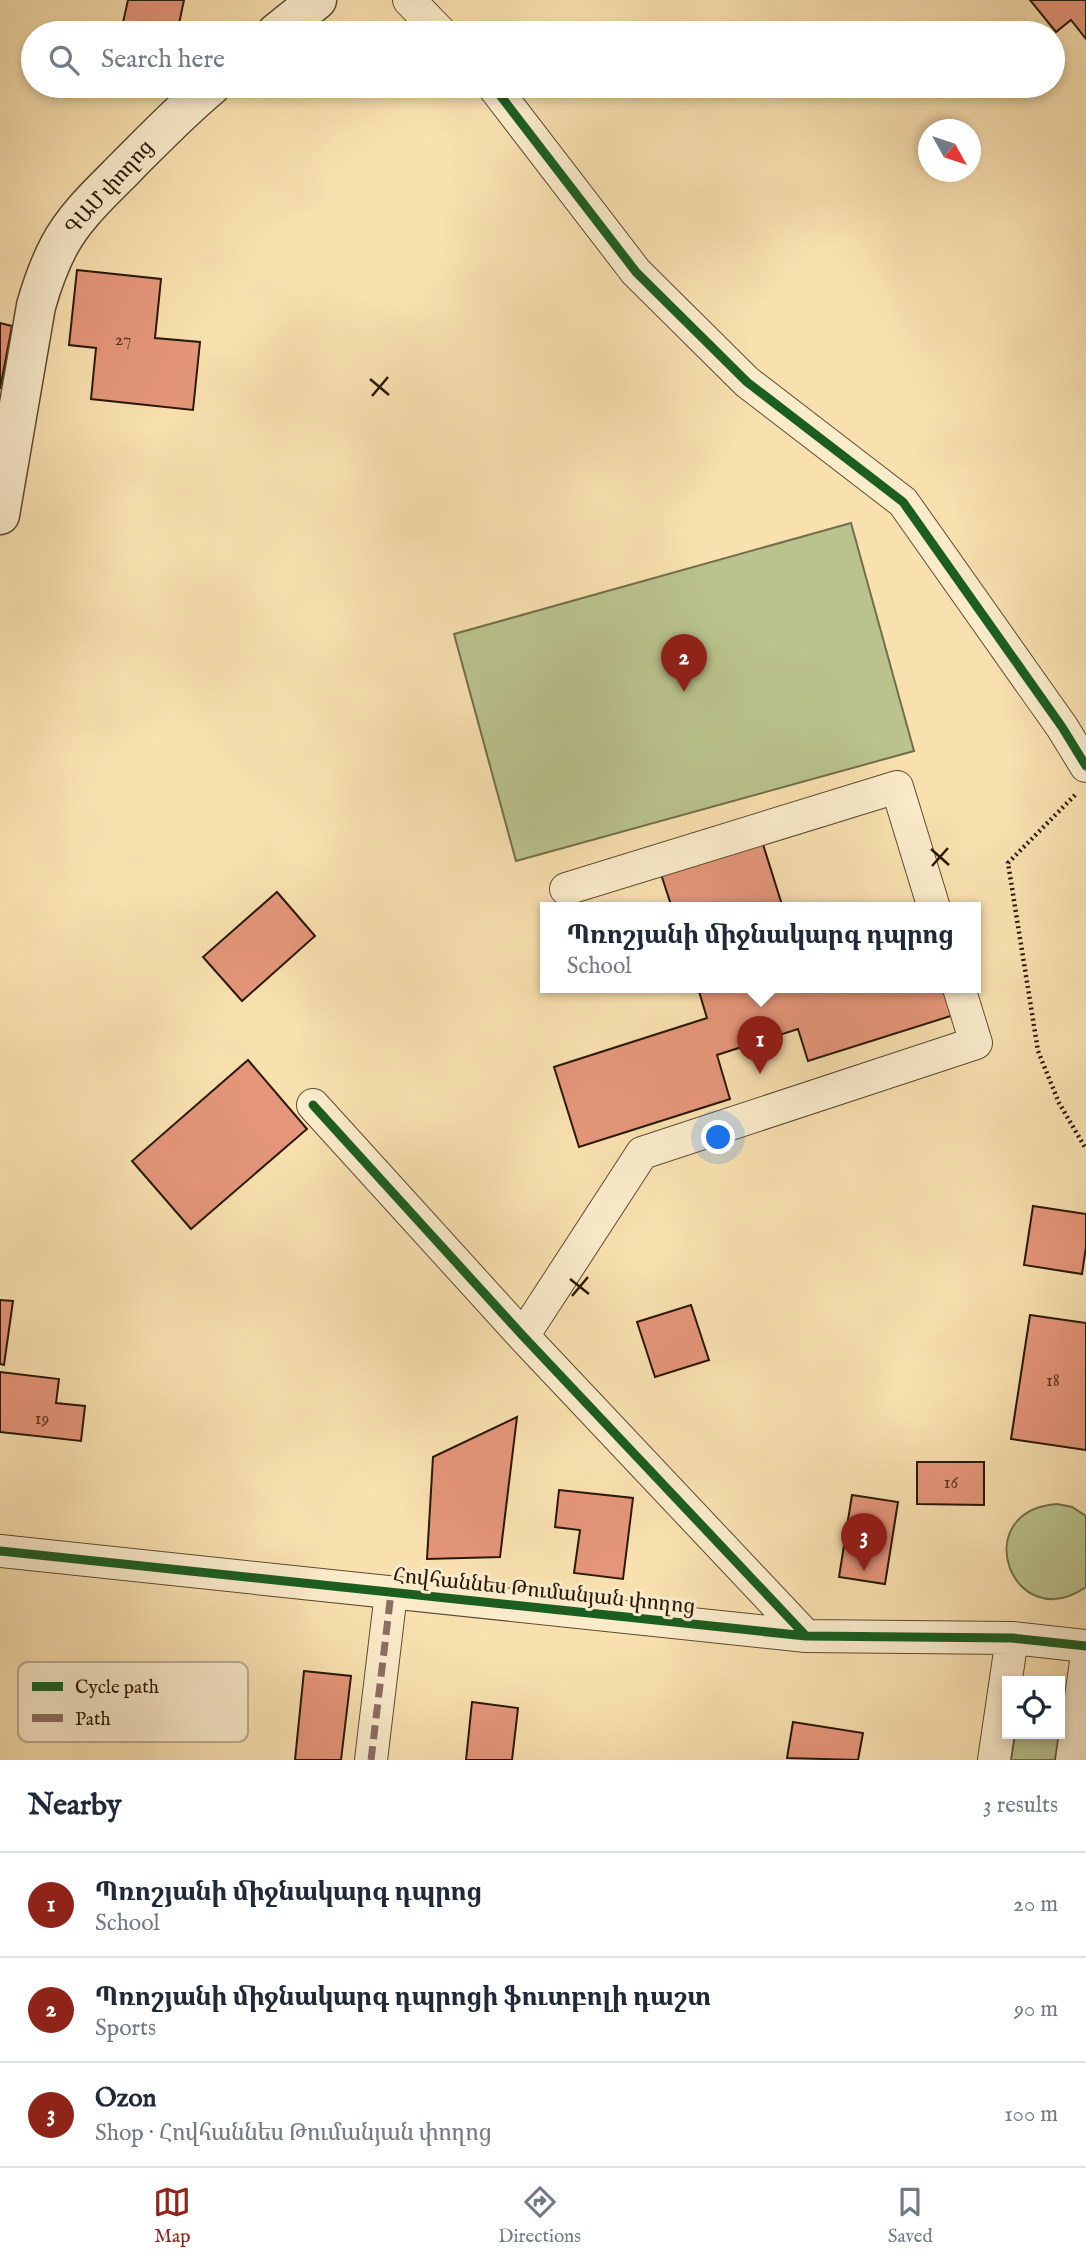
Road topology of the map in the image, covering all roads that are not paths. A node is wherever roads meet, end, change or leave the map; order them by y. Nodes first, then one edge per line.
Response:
1 (317, 0) edge
2 (409, 0) edge
3 (291, 21) edge
4 (430, 21) edge
5 (196, 98) edge
6 (502, 98) edge
7 (0, 515) edge
8 (1081, 780) edge
9 (566, 889) dead end
10 (932, 902) edge
11 (961, 993) edge
12 (313, 1105) dead end
13 (523, 1336) junction
14 (0, 1551) edge
15 (391, 1593) junction
16 (806, 1636) junction
17 (1012, 1638) junction
18 (1086, 1646) edge
19 (1086, 1662) edge
20 (371, 1760) edge
21 (994, 1760) edge
22 (1072, 1760) edge

1 - 3 street
2 - 4 street
5 - 7 street, ԳԱՄ փողոց
6 - 8 street
9 - 10 street
11 - 13 street
12 - 13 street
13 - 16 street
14 - 15 street, Հովհաննես Թումանյան փողոց
15 - 16 street, Հովհաննես Թումանյան փողոց
15 - 20 street
16 - 17 street, Հովհաննես Թումանյան փողոց
17 - 18 street, Հովհաննես Թումանյան փողոց
17 - 21 street
19 - 22 street

